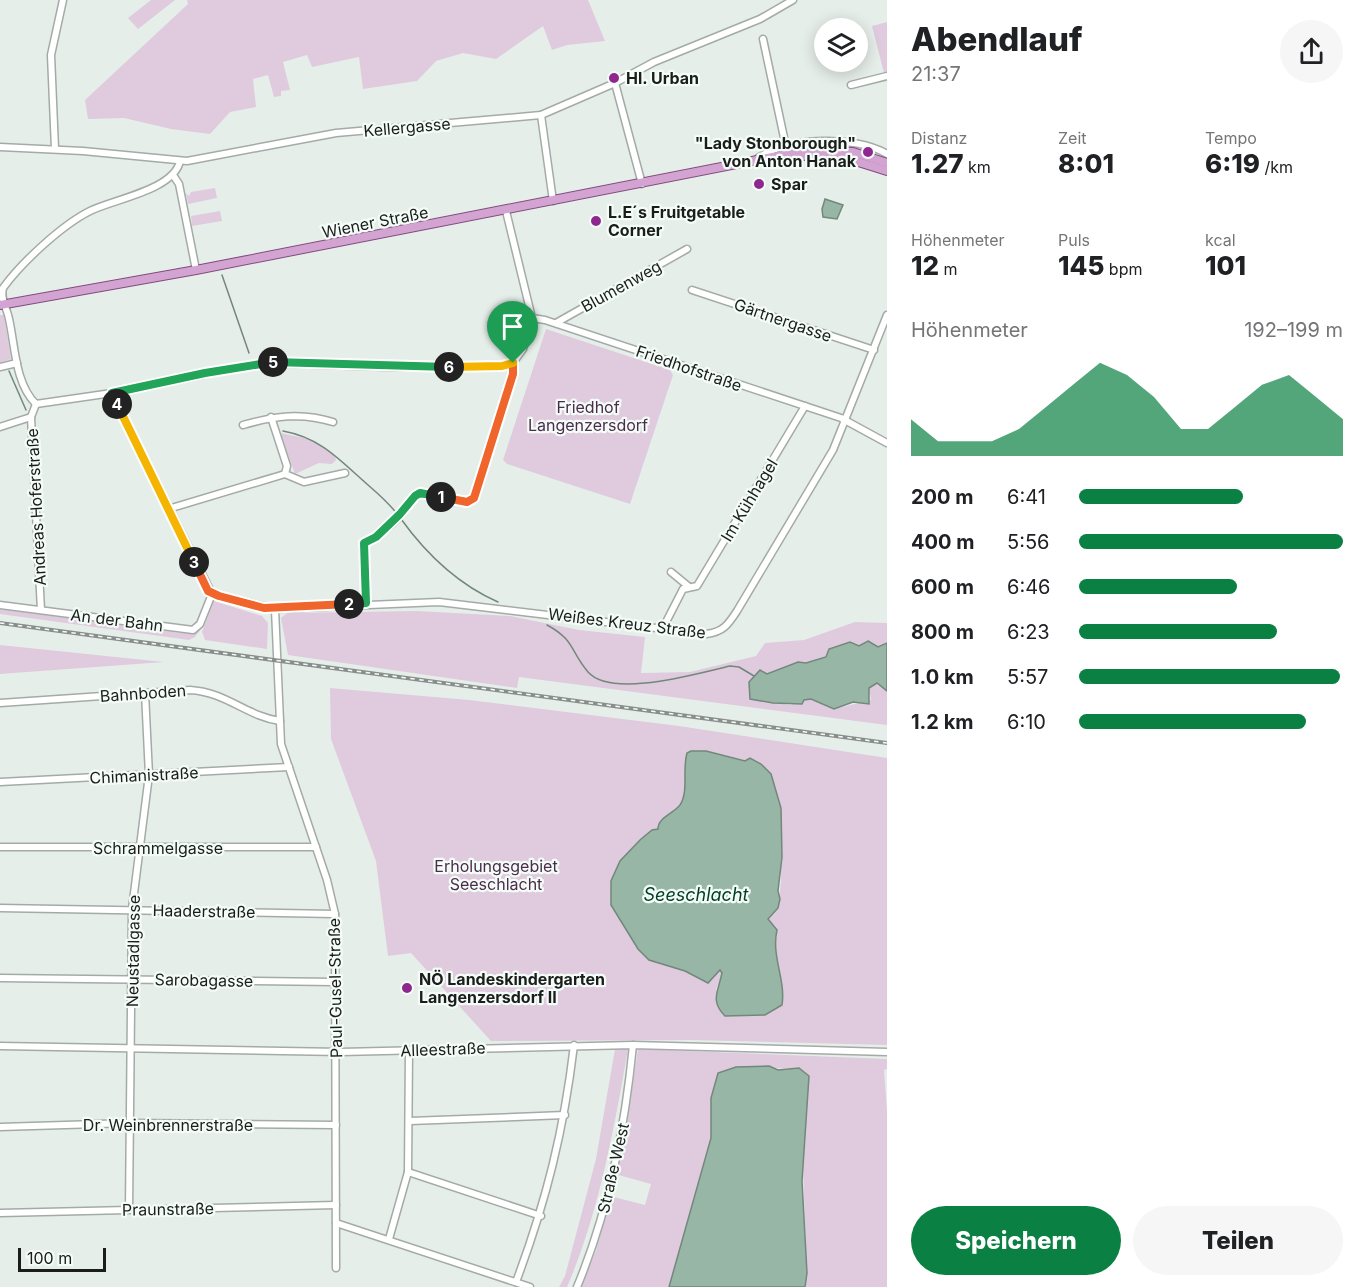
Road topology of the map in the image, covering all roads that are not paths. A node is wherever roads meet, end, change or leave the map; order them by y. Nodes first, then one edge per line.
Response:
1 (63, 0) edge
2 (793, 0) edge
3 (763, 39) dead end
4 (887, 76) edge
5 (615, 83) junction
6 (851, 85) dead end
7 (541, 115) junction
8 (0, 147) edge
9 (786, 147) junction
10 (55, 148) junction
11 (887, 154) edge
12 (180, 161) junction
13 (754, 161) junction
14 (887, 163) edge
15 (887, 171) edge
16 (173, 175) junction
17 (642, 184) junction
18 (553, 201) junction
19 (506, 210) junction
20 (687, 249) dead end
21 (196, 270) junction
22 (692, 290) dead end
23 (2, 304) edge
24 (887, 315) edge
25 (532, 318) junction
26 (556, 323) junction
27 (874, 350) junction
28 (17, 363) junction
29 (513, 363) junction
30 (0, 367) edge
31 (112, 393) junction
32 (36, 404) junction
33 (805, 406) junction
34 (31, 417) junction
35 (270, 417) junction
36 (845, 420) junction
37 (333, 422) dead end
38 (243, 425) dead end
39 (0, 427) edge
40 (887, 443) edge
41 (345, 473) dead end
42 (285, 474) junction
43 (417, 486) dead end
44 (420, 493) junction
45 (168, 509) junction
46 (671, 572) dead end
47 (688, 586) junction
48 (212, 594) junction
49 (366, 603) junction
50 (0, 605) edge
51 (275, 609) junction
52 (42, 610) junction
53 (663, 628) junction
54 (145, 693) junction
55 (0, 703) edge
56 (280, 721) junction
57 (289, 767) junction
58 (149, 775) junction
59 (0, 782) edge
60 (0, 847) edge
61 (316, 847) junction
62 (139, 848) junction
63 (0, 908) edge
64 (132, 909) junction
65 (335, 914) junction
66 (0, 978) edge
67 (132, 979) junction
68 (335, 982) junction
69 (574, 1045) junction
70 (633, 1045) junction
71 (0, 1046) edge
72 (131, 1048) junction
73 (410, 1050) junction
74 (336, 1052) junction
75 (887, 1052) edge
76 (566, 1115) junction
77 (410, 1121) junction
78 (130, 1123) junction
79 (336, 1125) junction
80 (0, 1127) edge
81 (408, 1172) junction
82 (336, 1205) junction
83 (129, 1209) junction
84 (0, 1213) edge
85 (541, 1216) junction
86 (336, 1223) junction
87 (389, 1239) junction
88 (336, 1268) dead end
89 (516, 1282) junction
90 (530, 1287) edge
91 (577, 1287) edge

1 - 10 street
2 - 5 street, Kellergasse
3 - 9 street
4 - 6 street
5 - 7 street, Kellergasse
5 - 17 street
7 - 12 street, Kellergasse
7 - 18 street
8 - 10 street, Kellergasse
9 - 11 street, Wiener Straße
9 - 13 street, Wiener Straße
10 - 12 street, Kellergasse
12 - 16 street
13 - 14 main road, Wiener Straße
13 - 15 main road, Wiener Straße
13 - 17 main road, Wiener Straße
16 - 21 street
16 - 23 street
17 - 18 main road, Wiener Straße
18 - 19 main road, Wiener Straße
19 - 21 main road, Wiener Straße
19 - 25 street
20 - 26 street, Blumenweg
21 - 23 main road, Wiener Straße
22 - 27 street, Gärtnergasse
23 - 28 street
24 - 27 street, Weißes Kreuz Straße
25 - 26 street, Friedhofstraße
25 - 29 street
26 - 33 street, Friedhofstraße
27 - 36 street, Weißes Kreuz Straße
28 - 30 street
28 - 32 street
29 - 31 street
29 - 44 street
31 - 32 street
31 - 45 street
32 - 34 street, Andreas Hoferstraße
33 - 36 street, Friedhofstraße
33 - 47 street, Im Kühhagel
34 - 39 street
34 - 52 street, Andreas Hoferstraße
35 - 37 street
35 - 38 street
35 - 42 street
36 - 40 street, Friedhofstraße
36 - 53 street, Weißes Kreuz Straße
41 - 42 street
42 - 45 street
43 - 44 street
44 - 49 street
45 - 48 street
46 - 47 street
47 - 53 street, Im Kühhagel
48 - 51 street, Weißes Kreuz Straße
48 - 52 street, An der Bahn
49 - 51 street, Weißes Kreuz Straße
49 - 53 street, Weißes Kreuz Straße
50 - 52 street, An der Bahn
51 - 56 street, Paul-Gusel-Straße
54 - 55 street, Bahnboden
54 - 56 street, Bahnboden
54 - 58 street, Neustadlgasse
56 - 57 street, Paul-Gusel-Straße
57 - 58 street, Chimanistraße
57 - 61 street, Paul-Gusel-Straße
58 - 59 street, Chimanistraße
58 - 62 street, Neustadlgasse
60 - 62 street, Schrammelgasse
61 - 62 street, Schrammelgasse
61 - 65 street, Paul-Gusel-Straße
62 - 64 street, Neustadlgasse
63 - 64 street, Haaderstraße
64 - 65 street, Haaderstraße
64 - 67 street, Neustadlgasse
65 - 68 street, Paul-Gusel-Straße
66 - 67 street, Sarobagasse
67 - 68 street, Sarobagasse
67 - 72 street, Neustadlgasse
68 - 74 street, Paul-Gusel-Straße
69 - 70 street, Alleestraße
69 - 73 street, Alleestraße
69 - 76 street
70 - 75 street, Alleestraße
70 - 91 street, Straße West
71 - 72 street, Alleestraße
72 - 74 street, Alleestraße
72 - 78 street, Neustadlgasse
73 - 74 street, Alleestraße
73 - 77 street
74 - 79 street, Paul-Gusel-Straße
76 - 77 street
76 - 85 street
77 - 81 street
78 - 79 street, Dr. Weinbrennerstraße
78 - 80 street, Dr. Weinbrennerstraße
78 - 83 street, Neustadlgasse
79 - 82 street, Paul-Gusel-Straße
81 - 85 street
81 - 87 street
82 - 83 street, Praunstraße
82 - 86 street, Paul-Gusel-Straße
83 - 84 street, Praunstraße
85 - 89 street
86 - 87 street
86 - 88 street, Paul-Gusel-Straße
87 - 89 street
89 - 90 street

